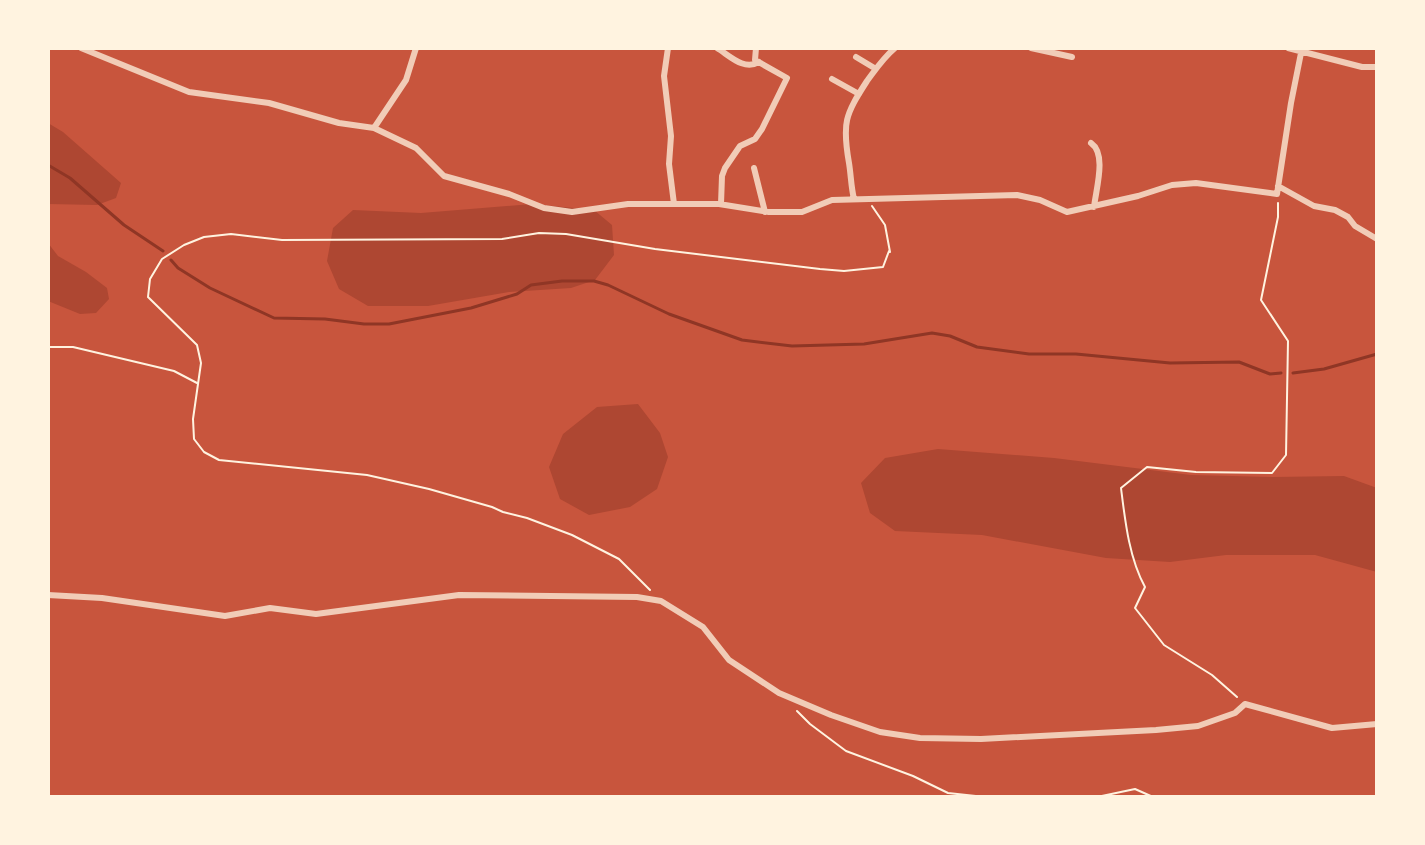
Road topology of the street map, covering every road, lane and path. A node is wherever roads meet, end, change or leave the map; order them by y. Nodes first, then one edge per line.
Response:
1 (81, 48) edge
2 (416, 48) edge
3 (668, 48) edge
4 (717, 48) edge
5 (756, 48) edge
6 (895, 48) edge
7 (1031, 48) edge
8 (1288, 48) edge
9 (1302, 50) edge
10 (856, 57) dead end
11 (1072, 57) dead end
12 (759, 62) junction
13 (1377, 67) edge
14 (876, 69) junction
15 (832, 79) dead end
16 (859, 94) junction
17 (374, 128) junction
18 (1091, 143) dead end
19 (754, 168) dead end
20 (1278, 190) junction
21 (854, 199) junction
22 (867, 199) junction
23 (674, 204) junction
24 (721, 204) junction
25 (1094, 207) junction
26 (765, 212) junction
27 (1377, 239) edge
28 (48, 347) edge
29 (198, 384) junction
30 (48, 595) edge
31 (661, 601) junction
32 (779, 693) junction
33 (1245, 704) junction
34 (1377, 724) edge
35 (985, 797) edge
36 (1097, 797) edge
37 (1153, 797) edge

1 - 17 street
2 - 17 street
3 - 23 street
4 - 12 street
5 - 12 street
6 - 14 street
7 - 11 street
8 - 9 street
9 - 13 street
9 - 20 street
10 - 14 street
12 - 24 street
14 - 16 street
15 - 16 street
16 - 21 street
17 - 23 street
18 - 25 street
19 - 26 street
20 - 25 street
20 - 27 street
20 - 33 path
21 - 22 street
21 - 26 street
22 - 25 street
22 - 29 path
23 - 24 street
24 - 26 street
28 - 29 path
29 - 31 path
30 - 31 street
31 - 32 street
32 - 33 street
32 - 35 path
33 - 34 street
36 - 37 path

